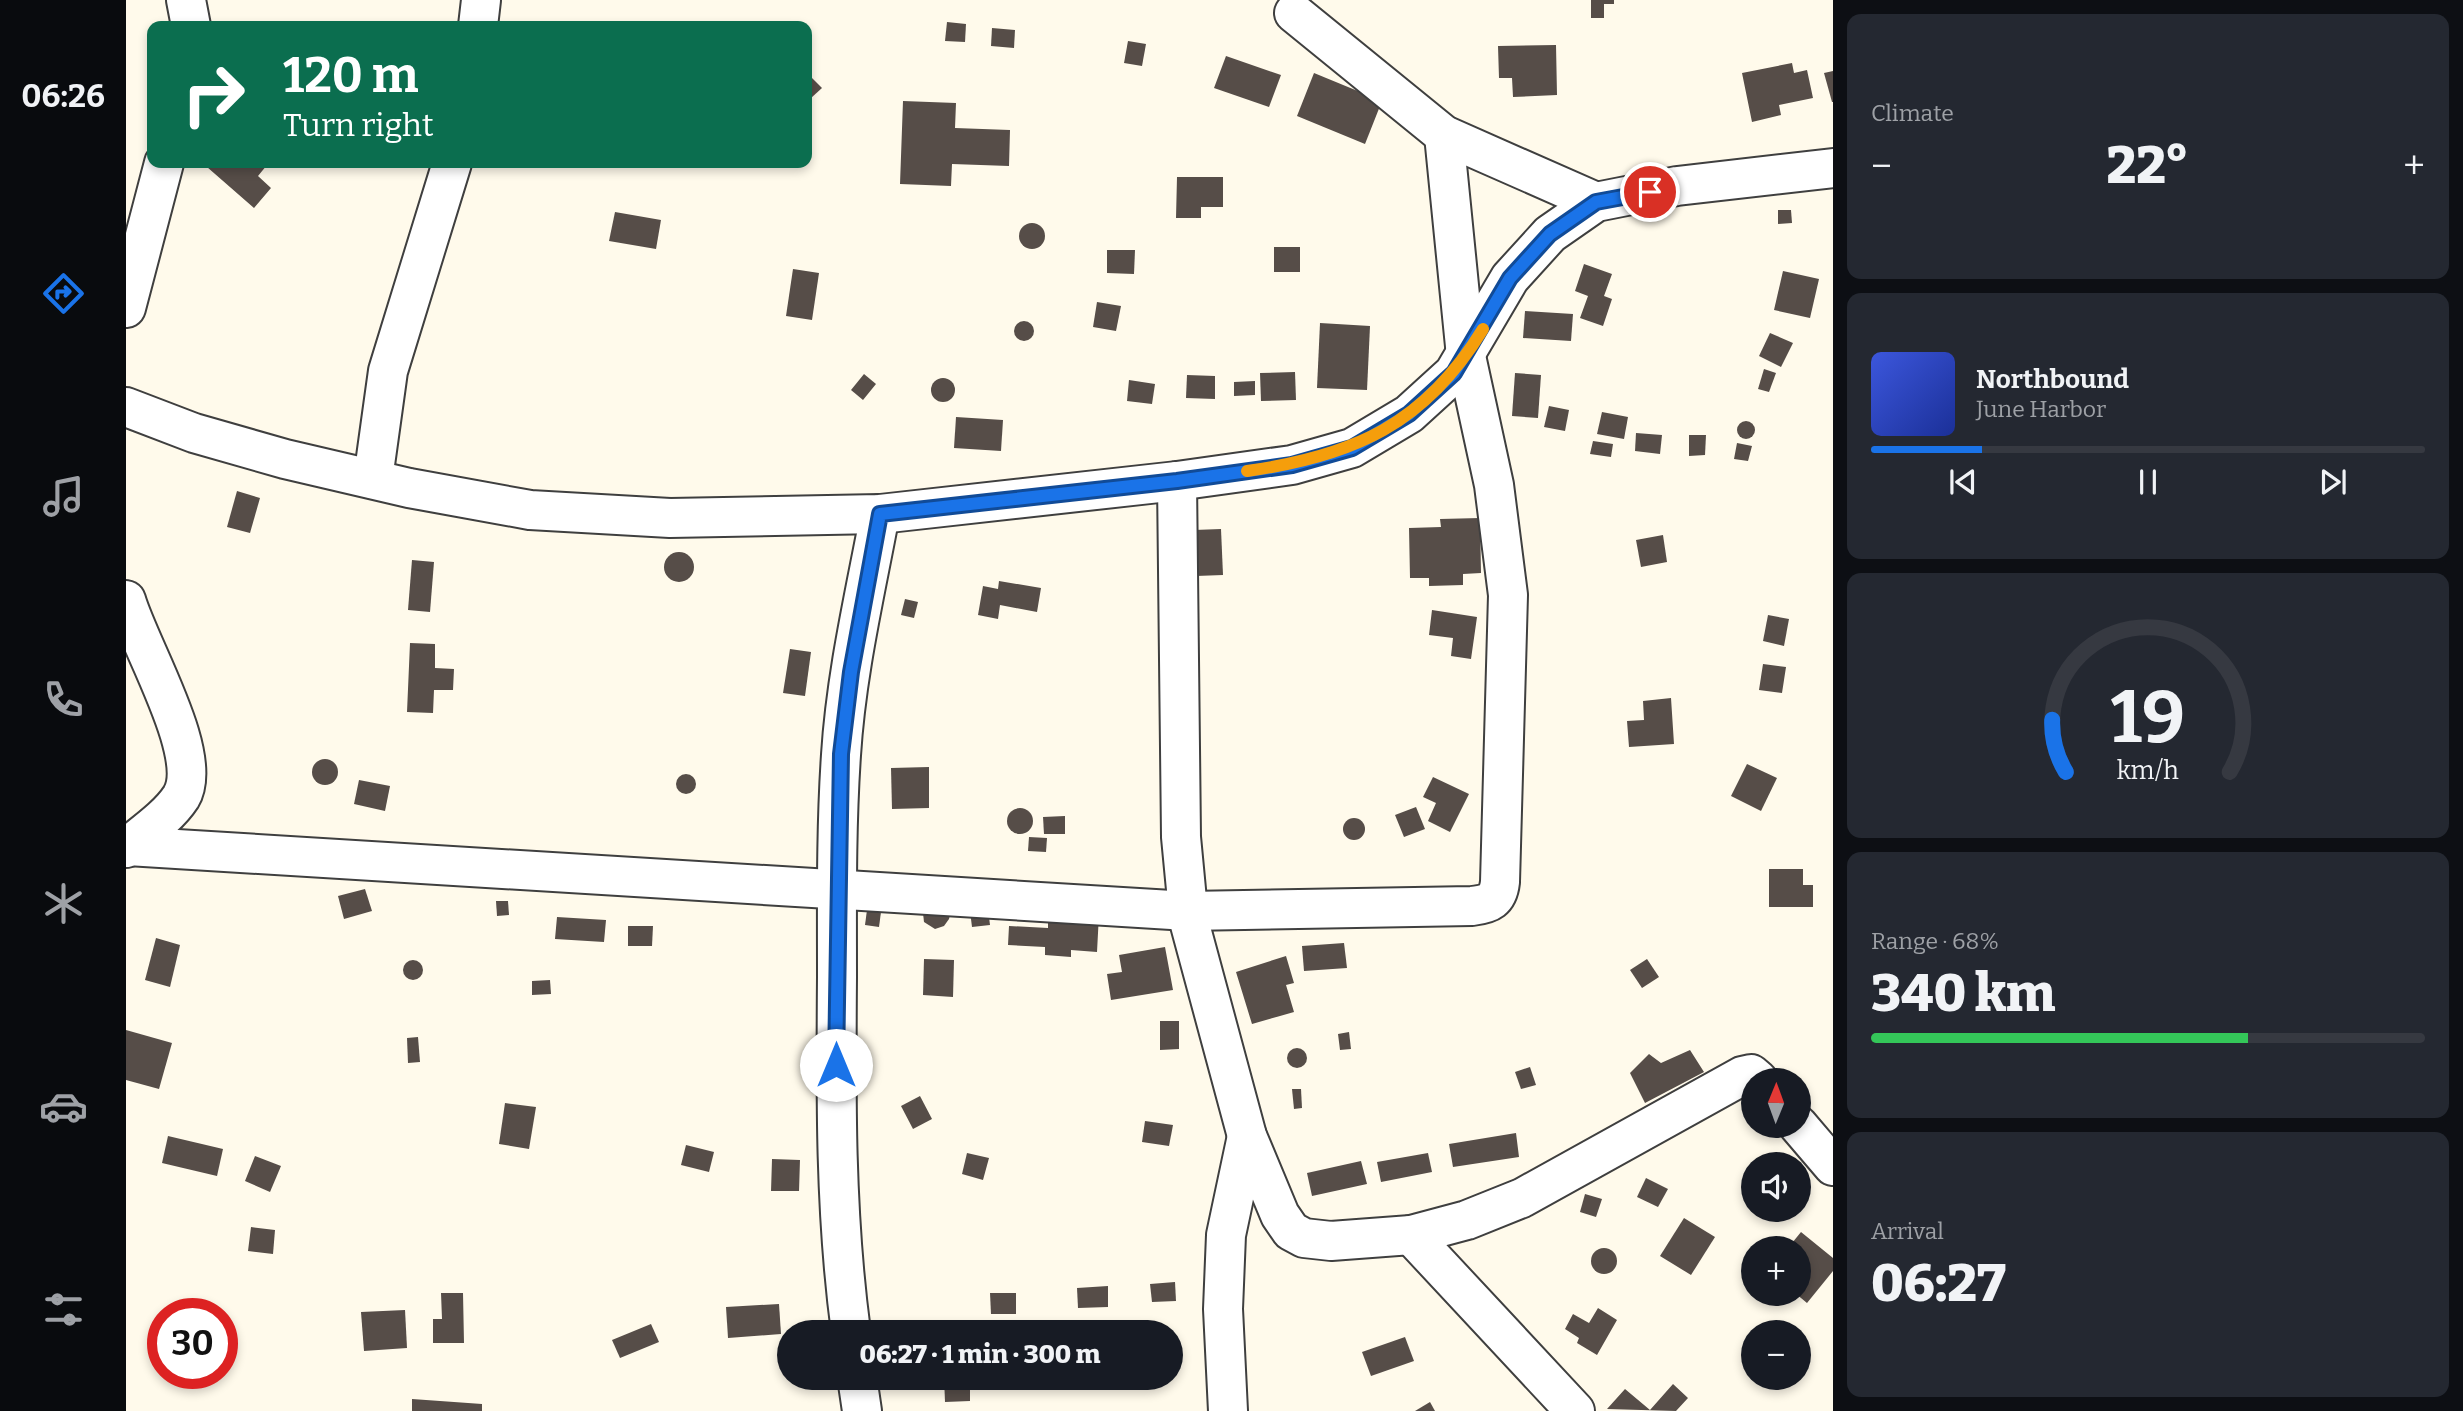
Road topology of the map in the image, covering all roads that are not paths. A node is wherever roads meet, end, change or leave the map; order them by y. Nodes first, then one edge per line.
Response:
1 (186, 0) edge
2 (481, 0) edge
3 (1294, 13) dead end
4 (190, 21) edge
5 (479, 21) edge
6 (1444, 135) junction
7 (163, 168) edge
8 (450, 168) edge
9 (1833, 168) edge
10 (1596, 202) junction
11 (126, 308) edge
12 (1466, 356) junction
13 (126, 407) edge
14 (373, 479) junction
15 (1177, 481) junction
16 (880, 514) junction
17 (126, 600) edge
18 (127, 847) edge
19 (837, 888) junction
20 (1188, 911) junction
21 (1741, 1077) edge
22 (1247, 1136) junction
23 (1809, 1138) edge
24 (1833, 1167) edge
25 (1411, 1235) junction
26 (849, 1320) edge
27 (859, 1390) edge
28 (862, 1411) edge
29 (1227, 1411) edge
30 (1575, 1411) edge

1 - 4 street
2 - 5 street
3 - 6 street
6 - 10 street
6 - 12 street
7 - 11 street
8 - 14 street
9 - 10 street
10 - 12 street
12 - 15 street
12 - 20 street
13 - 14 street
14 - 16 street
15 - 16 street
15 - 20 street
16 - 19 street
17 - 18 street
18 - 19 street
19 - 20 street
19 - 26 street
20 - 22 street
21 - 25 street
22 - 25 street
22 - 29 street
23 - 24 street
25 - 30 street
27 - 28 street

